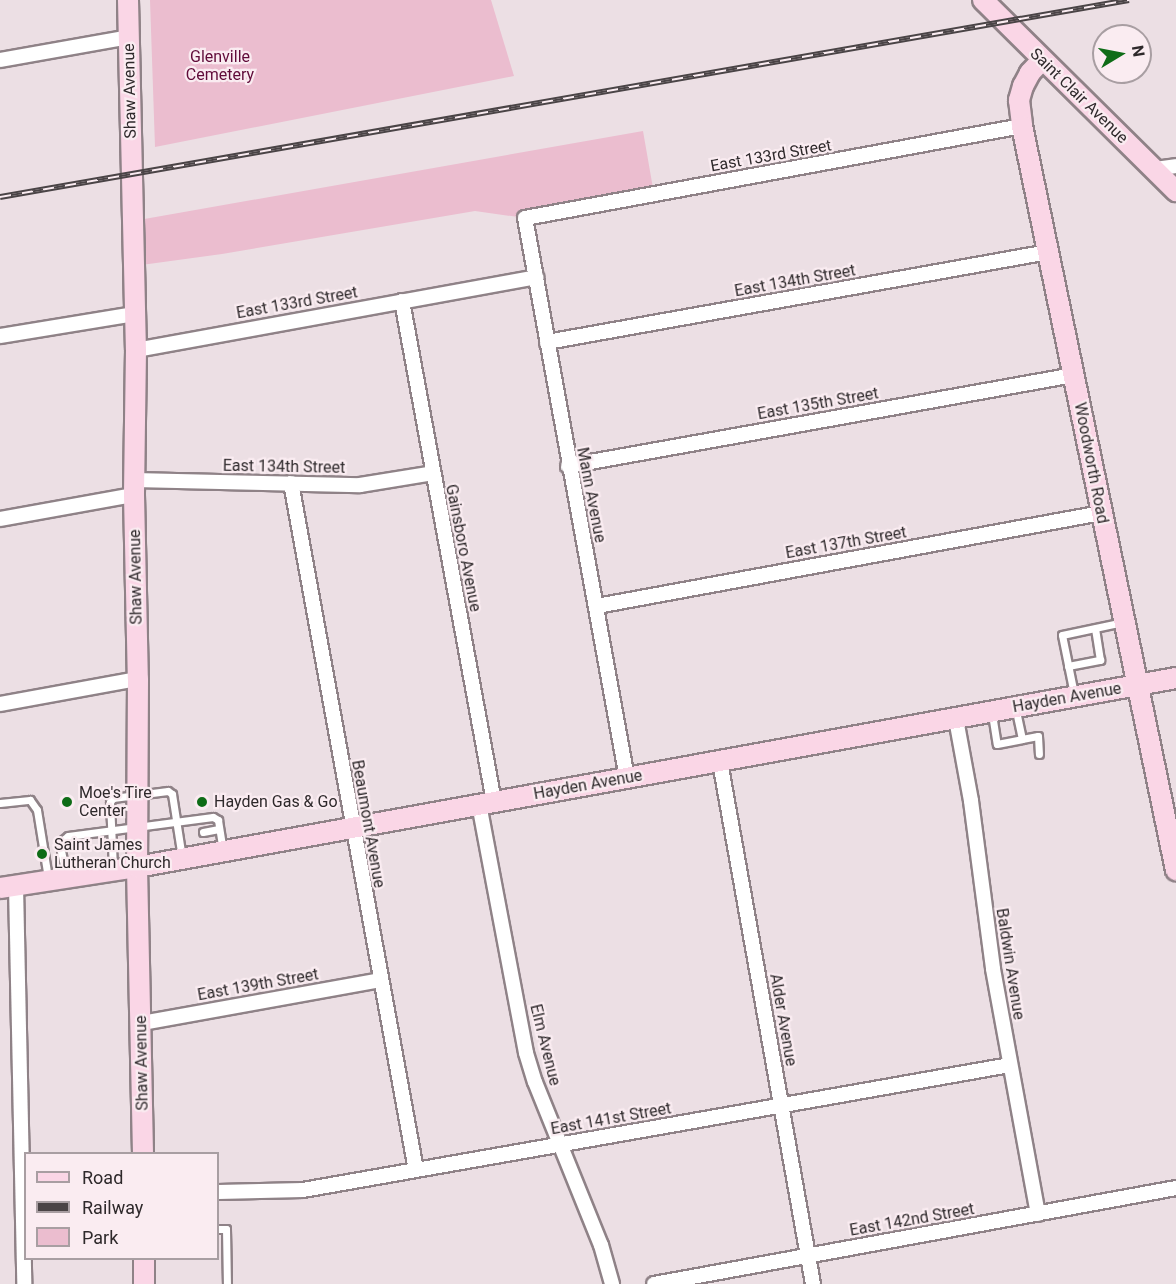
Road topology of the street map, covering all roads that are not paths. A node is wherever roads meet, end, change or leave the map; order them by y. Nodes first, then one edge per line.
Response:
1 (128, 0) edge
2 (983, 0) edge
3 (129, 36) junction
4 (0, 60) edge
5 (1042, 60) junction
6 (1022, 126) junction
7 (1176, 166) edge
8 (1155, 169) junction
9 (1176, 191) edge
10 (525, 218) joint
11 (1048, 252) junction
12 (536, 277) junction
13 (402, 301) junction
14 (135, 314) junction
15 (0, 336) edge
16 (547, 342) junction
17 (136, 350) junction
18 (1074, 375) junction
19 (568, 466) junction
20 (433, 473) junction
21 (291, 483) junction
22 (134, 488) junction
23 (1101, 513) junction
24 (0, 519) edge
25 (597, 606) junction
26 (1123, 622) junction
27 (1095, 628) junction
28 (1068, 666) junction
29 (1176, 678) edge
30 (138, 679) junction
31 (1137, 686) junction
32 (1075, 697) junction
33 (0, 704) edge
34 (1016, 707) junction
35 (991, 712) junction
36 (956, 719) junction
37 (1022, 739) junction
38 (1039, 754) dead end
39 (720, 762) junction
40 (627, 778) junction
41 (137, 796) junction
42 (0, 803) edge
43 (487, 803) junction
44 (177, 823) junction
45 (352, 828) junction
46 (137, 829) junction
47 (219, 829) junction
48 (111, 831) junction
49 (203, 832) dead end
50 (223, 851) junction
51 (182, 859) junction
52 (137, 867) junction
53 (1176, 870) edge
54 (113, 871) junction
55 (57, 879) junction
56 (8, 887) edge
57 (380, 980) junction
58 (142, 1023) junction
59 (1010, 1065) junction
60 (781, 1105) junction
61 (560, 1145) junction
62 (143, 1152) edge
63 (416, 1170) junction
64 (1176, 1188) edge
65 (219, 1192) edge
66 (1038, 1214) junction
67 (219, 1229) edge
68 (808, 1255) junction
69 (144, 1260) edge
70 (24, 1284) edge
71 (144, 1284) edge
72 (227, 1284) edge
73 (612, 1284) edge
74 (654, 1284) edge
75 (813, 1284) edge

1 - 3 street, Shaw Avenue
2 - 5 street, Saint Clair Avenue
3 - 4 street
3 - 14 street, Shaw Avenue
5 - 6 street, Woodworth Road
5 - 8 street, Saint Clair Avenue
6 - 10 street, East 133rd Street
6 - 11 street, Woodworth Road
7 - 8 street
8 - 9 street, Saint Clair Avenue
10 - 12 street, Mann Avenue
11 - 16 street, East 134th Street
11 - 18 street, Woodworth Road
12 - 13 street, East 133rd Street
12 - 16 street, Mann Avenue
13 - 17 street, East 133rd Street
13 - 20 street, Gainsboro Avenue
14 - 15 street
14 - 17 street, Shaw Avenue
16 - 19 street, Mann Avenue
17 - 22 street, Shaw Avenue
18 - 19 street, East 135th Street
18 - 23 street, Woodworth Road
19 - 25 street, Mann Avenue
20 - 21 street, East 134th Street
20 - 43 street, Gainsboro Avenue
21 - 22 street, East 134th Street
21 - 45 street, Beaumont Avenue
22 - 24 street, East 134th Street
22 - 30 street, Shaw Avenue
23 - 25 street, East 137th Street
23 - 26 street, Woodworth Road
25 - 40 street, Mann Avenue
26 - 27 lane
26 - 31 street, Woodworth Road
27 - 28 lane
27 - 28 lane
28 - 32 lane
29 - 31 street, Hayden Avenue
30 - 33 street
30 - 41 street, Shaw Avenue
31 - 32 street, Hayden Avenue
31 - 53 street, Woodworth Road
32 - 34 street, Hayden Avenue
34 - 35 street, Hayden Avenue
34 - 37 lane
35 - 36 street, Hayden Avenue
35 - 37 lane
36 - 39 street, Hayden Avenue
36 - 59 street, Baldwin Avenue
37 - 38 lane
39 - 40 street, Hayden Avenue
39 - 60 street, Alder Avenue
40 - 43 street, Hayden Avenue
41 - 44 lane
41 - 46 street, Shaw Avenue
41 - 48 lane
42 - 55 lane
43 - 45 street, Hayden Avenue
43 - 61 street, Elm Avenue
44 - 46 lane
44 - 47 lane
44 - 51 lane
45 - 50 street, Hayden Avenue
45 - 57 street, Beaumont Avenue
46 - 48 lane
46 - 52 street, Shaw Avenue
47 - 49 lane
47 - 50 lane
48 - 54 lane
48 - 55 lane
50 - 51 street, Hayden Avenue
51 - 52 street, Hayden Avenue
52 - 54 street, Hayden Avenue
52 - 58 street, Shaw Avenue
54 - 55 street, Hayden Avenue
55 - 56 street, Hayden Avenue
56 - 70 street
57 - 58 street, East 139th Street
57 - 63 street, Beaumont Avenue
58 - 62 street, Shaw Avenue
59 - 60 street, East 141st Street
59 - 66 street, Baldwin Avenue
60 - 61 street, East 141st Street
60 - 68 street, Alder Avenue
61 - 63 street, East 141st Street
61 - 73 street, Elm Avenue
63 - 65 street, East 141st Street
64 - 66 street, East 142nd Street
66 - 68 street, East 142nd Street
67 - 72 lane
68 - 74 street, East 142nd Street
68 - 75 street, Alder Avenue
69 - 71 street

